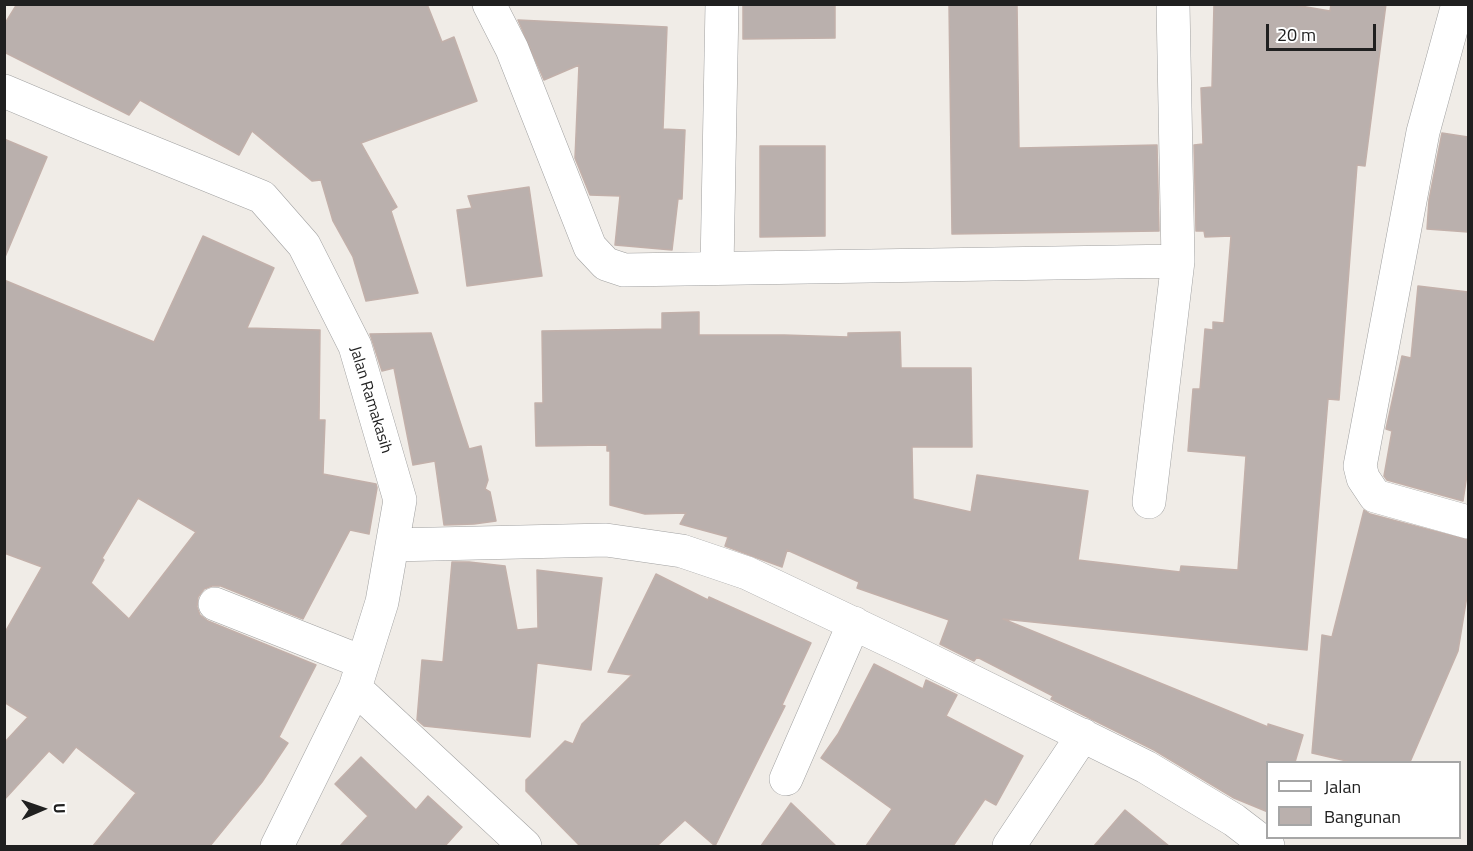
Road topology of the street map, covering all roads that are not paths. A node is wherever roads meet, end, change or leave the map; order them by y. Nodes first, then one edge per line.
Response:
1 (489, 4) edge
2 (722, 4) edge
3 (1173, 4) edge
4 (1458, 4) edge
5 (4, 91) edge
6 (1178, 261) junction
7 (717, 268) junction
8 (1149, 502) dead end
9 (1468, 522) edge
10 (392, 545) junction
11 (215, 604) dead end
12 (854, 623) junction
13 (358, 675) junction
14 (1083, 735) junction
15 (786, 779) dead end
16 (277, 846) edge
17 (525, 846) edge
18 (1009, 846) edge
19 (1268, 846) edge

1 - 7 street
2 - 7 street
3 - 6 street
4 - 9 street
5 - 10 street, Jalan Ramakasih
6 - 7 street
6 - 8 street
10 - 12 street
10 - 13 street, Jalan Ramakasih
11 - 13 street
12 - 14 street
12 - 15 street
13 - 16 street, Jalan Ramakasih
13 - 17 street
14 - 18 street
14 - 19 street

